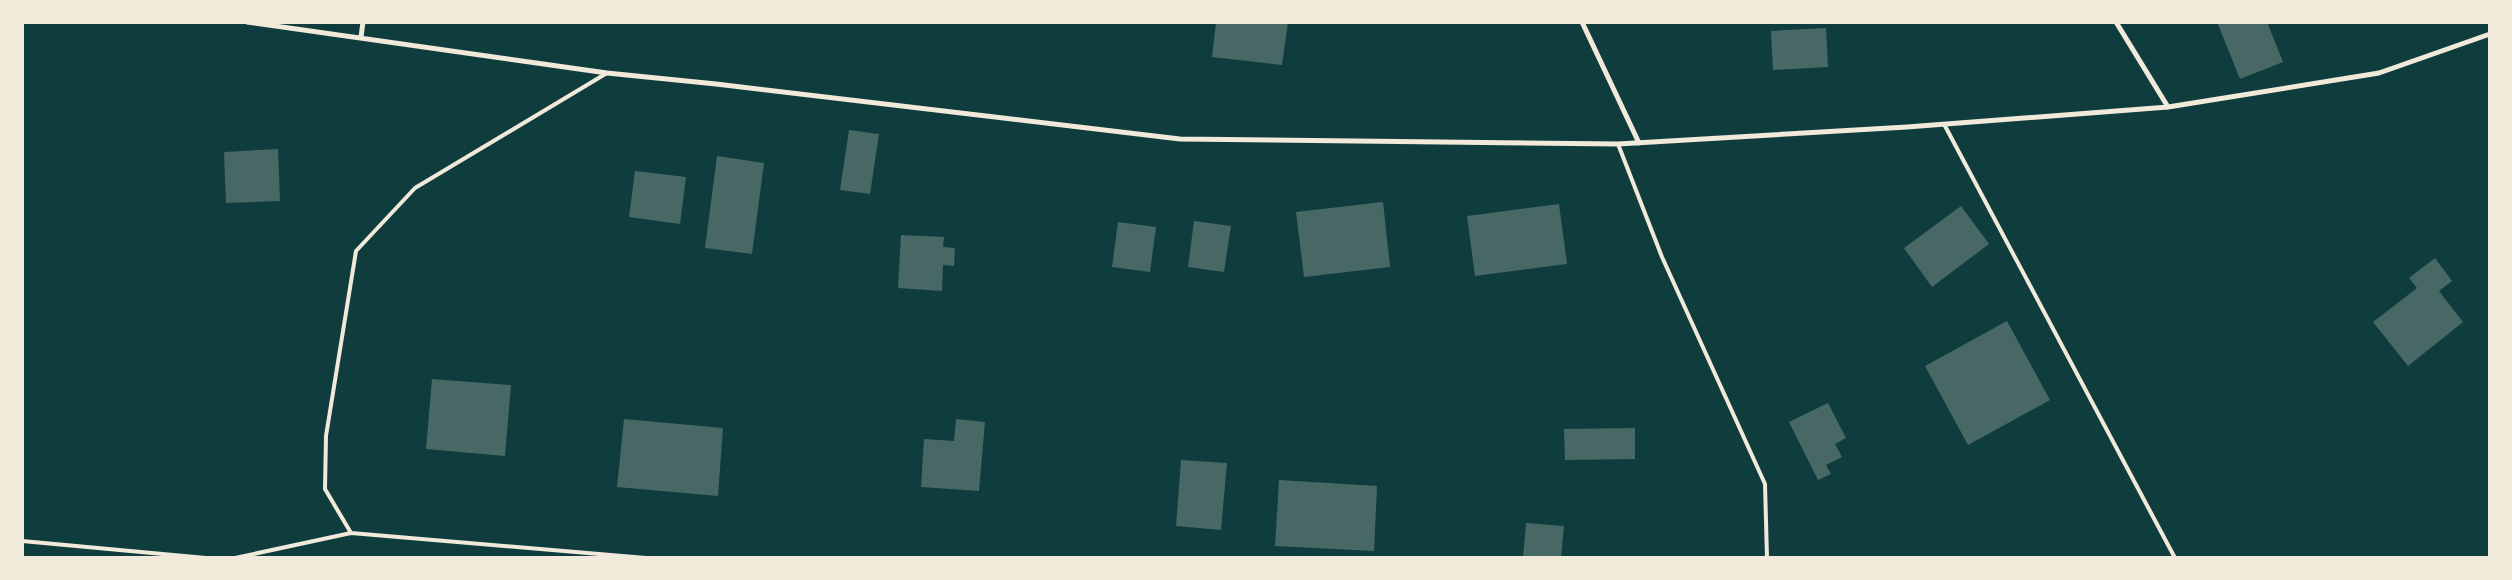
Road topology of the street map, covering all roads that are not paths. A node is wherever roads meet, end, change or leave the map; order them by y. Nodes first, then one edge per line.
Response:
1 (247, 22) edge
2 (363, 22) edge
3 (1582, 22) edge
4 (2116, 22) edge
5 (2490, 34) edge
6 (361, 37) junction
7 (607, 73) junction
8 (2168, 107) junction
9 (1944, 124) junction
10 (1639, 143) junction
11 (1618, 144) junction
12 (351, 533) junction
13 (22, 541) edge
14 (206, 558) edge
15 (235, 558) edge
16 (646, 558) edge
17 (1766, 558) edge
18 (2176, 558) edge

1 - 6 street
2 - 6 street
3 - 10 street
4 - 8 street
5 - 8 street
6 - 7 street
7 - 11 street
7 - 12 lane
8 - 9 street
9 - 10 street
9 - 18 lane
10 - 11 street
11 - 17 lane
12 - 15 lane
12 - 16 lane
13 - 14 lane

